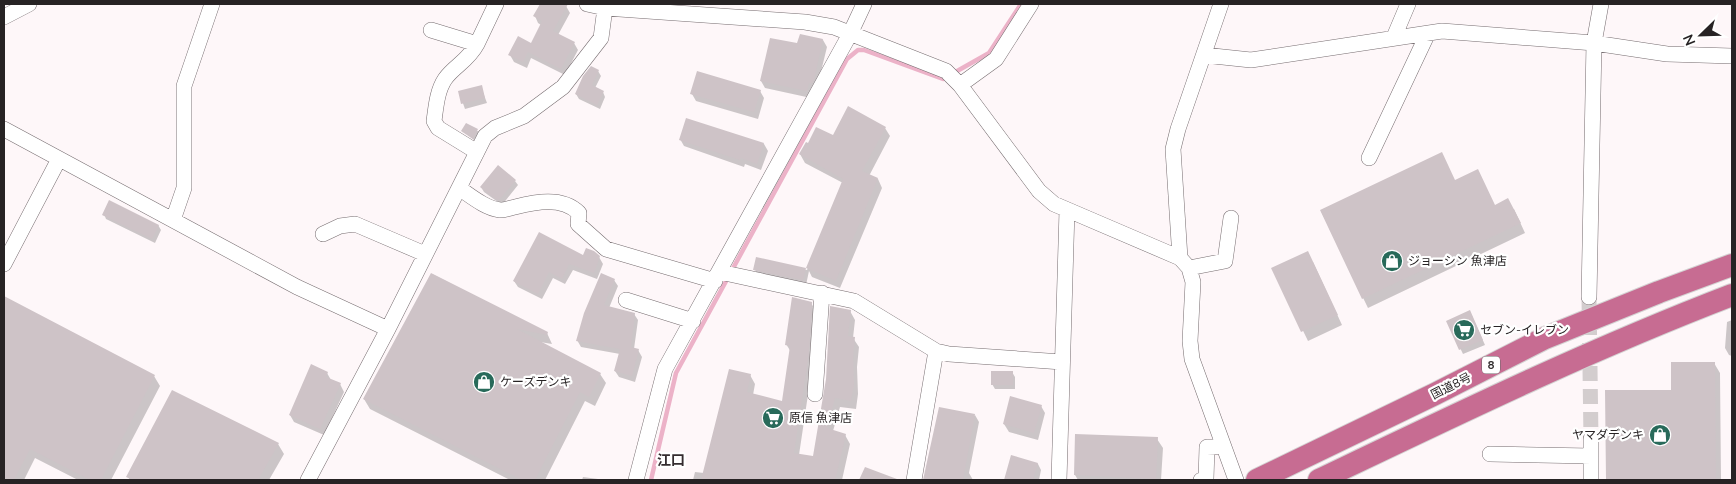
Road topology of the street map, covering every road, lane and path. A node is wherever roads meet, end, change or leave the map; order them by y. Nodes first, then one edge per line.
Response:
1 (29, 4) edge
2 (212, 4) edge
3 (496, 4) edge
4 (587, 4) edge
5 (864, 4) edge
6 (1031, 4) edge
7 (1221, 4) edge
8 (1408, 4) edge
9 (1601, 4) edge
10 (604, 6) edge
11 (4, 17) edge
12 (431, 30) dead end
13 (1428, 33) junction
14 (850, 34) junction
15 (1394, 37) junction
16 (1594, 43) junction
17 (476, 44) junction
18 (1204, 55) junction
19 (1732, 56) edge
20 (960, 85) junction
21 (4, 129) edge
22 (477, 152) junction
23 (1369, 158) dead end
24 (59, 159) junction
25 (459, 188) junction
26 (1067, 210) junction
27 (1231, 218) dead end
28 (172, 220) junction
29 (323, 234) dead end
30 (425, 254) junction
31 (1184, 263) junction
32 (4, 264) edge
33 (1732, 265) edge
34 (718, 276) junction
35 (822, 293) junction
36 (1732, 295) edge
37 (1589, 297) tunnel mouth
38 (626, 300) dead end
39 (693, 321) junction
40 (388, 329) junction
41 (936, 351) junction
42 (1062, 362) junction
43 (814, 394) dead end
44 (1592, 439) tunnel mouth
45 (1224, 446) junction
46 (1490, 454) dead end
47 (1591, 456) junction
48 (308, 480) edge
49 (636, 480) edge
50 (914, 480) edge
51 (1059, 480) edge
52 (1201, 480) edge
53 (1236, 480) edge
54 (1257, 480) edge
55 (1319, 480) edge
56 (1591, 480) edge

1 - 11 street
2 - 28 street
3 - 17 street
4 - 10 street
5 - 14 street
6 - 20 street
7 - 18 street
8 - 15 street
9 - 16 street
10 - 14 street
10 - 22 street
12 - 17 street
13 - 15 street
13 - 16 street
13 - 23 street
14 - 20 street
14 - 34 street
15 - 18 street
16 - 19 street
16 - 37 street
17 - 22 street
18 - 31 street
20 - 26 street
21 - 24 street
22 - 25 street
24 - 28 street
24 - 32 street
25 - 30 street
25 - 34 street
26 - 31 street
26 - 42 street
27 - 31 street
28 - 40 street
29 - 30 street
30 - 40 street
31 - 45 street
33 - 54 highway, 国道8号 / 8
34 - 35 street
34 - 39 street
35 - 41 street
35 - 43 street
36 - 55 highway
38 - 39 street
39 - 49 street
40 - 48 street
41 - 42 street
41 - 50 street
42 - 51 street
44 - 47 street
45 - 52 street
45 - 53 street
46 - 47 street
47 - 56 street

